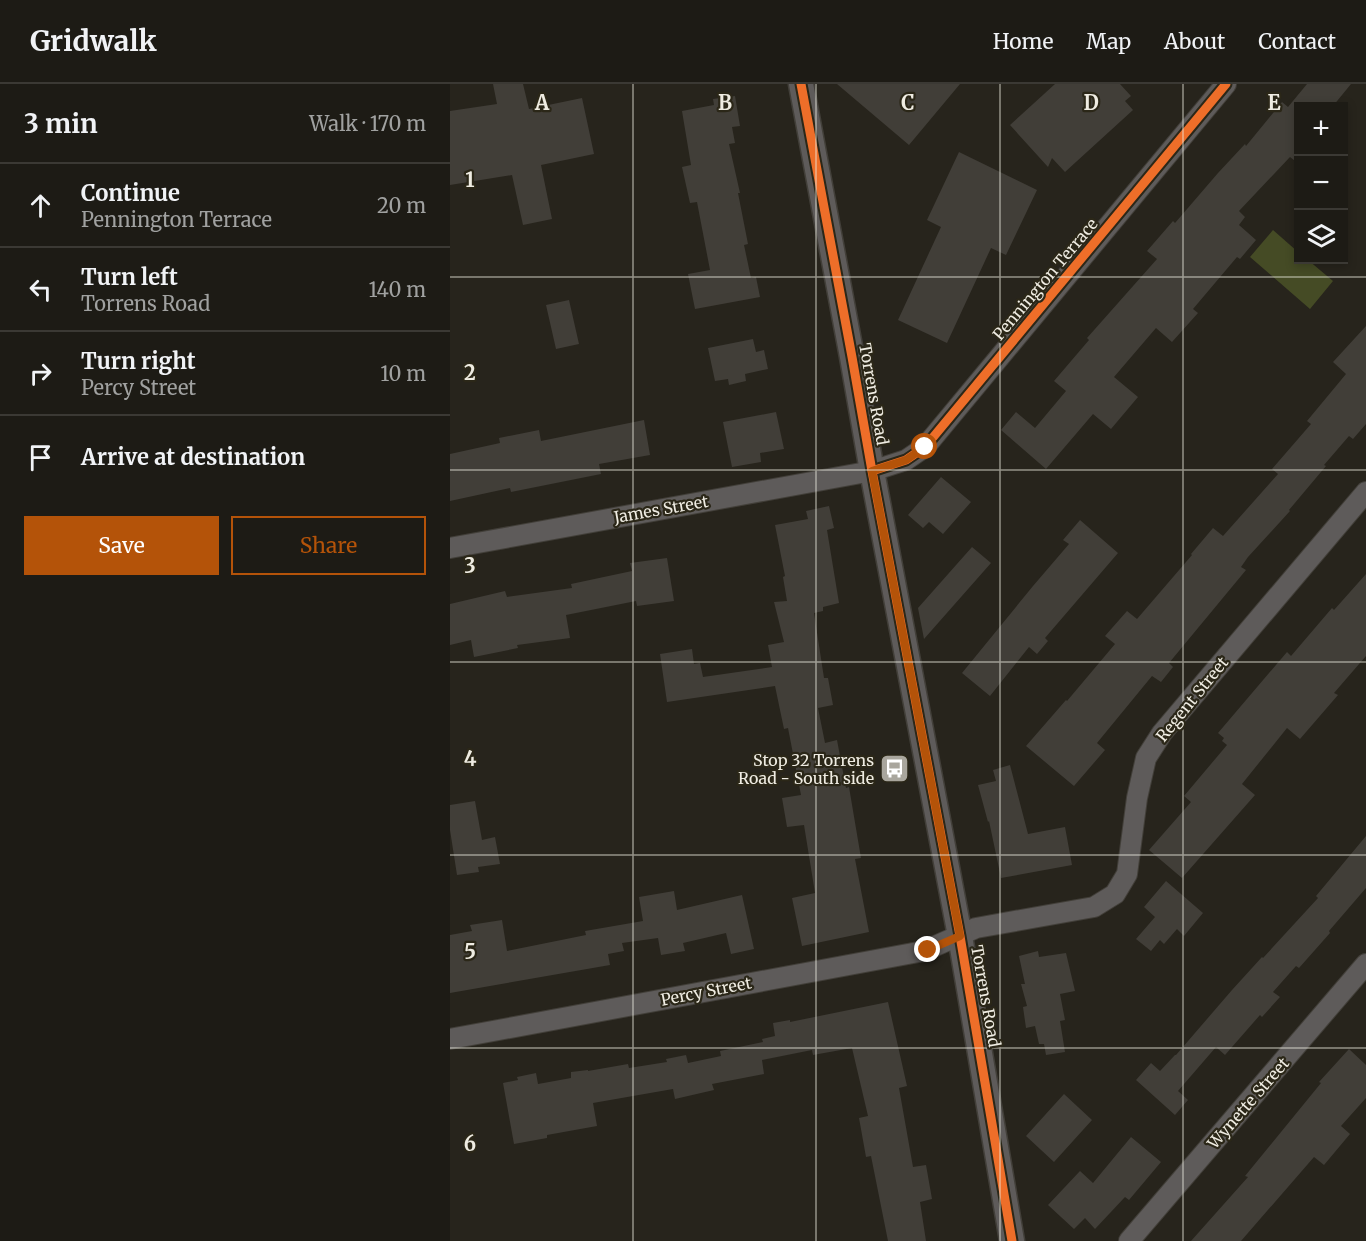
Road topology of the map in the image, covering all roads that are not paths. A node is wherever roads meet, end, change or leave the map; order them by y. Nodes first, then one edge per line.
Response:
1 (801, 84) edge
2 (1226, 84) edge
3 (872, 471) junction
4 (1366, 492) edge
5 (450, 548) edge
6 (960, 936) junction
7 (1366, 964) edge
8 (450, 1039) edge
9 (1012, 1241) edge
10 (1129, 1241) edge

1 - 3 street, Torrens Road
2 - 3 street, Pennington Terrace
3 - 5 street, James Street
3 - 6 street, Torrens Road
4 - 6 street, Regent Street
6 - 8 street, Percy Street
6 - 9 street, Torrens Road
7 - 10 street, Wynette Street

